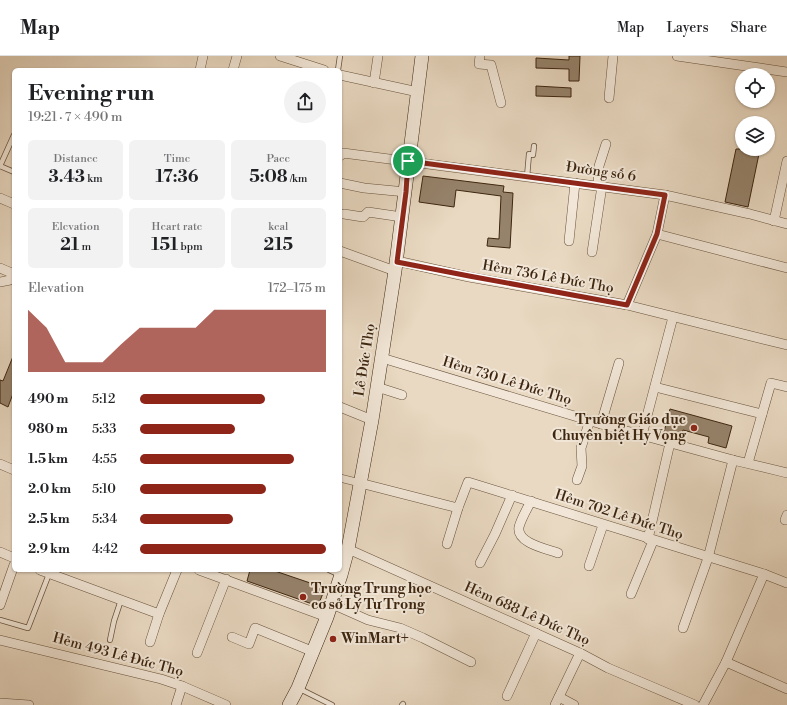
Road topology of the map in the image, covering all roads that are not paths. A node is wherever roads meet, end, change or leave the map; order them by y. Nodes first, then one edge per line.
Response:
1 (203, 56) edge
2 (237, 56) edge
3 (280, 56) edge
4 (340, 56) edge
5 (378, 56) edge
6 (422, 56) edge
7 (480, 56) edge
8 (613, 56) edge
9 (677, 56) edge
10 (200, 68) edge
11 (234, 68) edge
12 (318, 68) edge
13 (338, 68) edge
14 (787, 72) edge
15 (342, 75) edge
16 (374, 83) junction
17 (418, 92) junction
18 (609, 98) dead end
19 (501, 103) dead end
20 (12, 139) edge
21 (606, 144) dead end
22 (534, 146) dead end
23 (342, 154) edge
24 (408, 161) junction
25 (787, 161) edge
26 (0, 166) edge
27 (12, 171) edge
28 (527, 177) junction
29 (342, 183) edge
30 (575, 183) junction
31 (600, 186) junction
32 (406, 192) junction
33 (665, 195) junction
34 (0, 198) edge
35 (12, 203) edge
36 (344, 214) dead end
37 (402, 217) junction
38 (774, 221) junction
39 (787, 224) edge
40 (657, 234) junction
41 (569, 241) dead end
42 (342, 252) edge
43 (592, 252) dead end
44 (396, 266) junction
45 (0, 268) edge
46 (787, 268) edge
47 (12, 273) edge
48 (12, 279) edge
49 (0, 282) edge
50 (627, 305) junction
51 (673, 317) junction
52 (787, 345) edge
53 (382, 358) junction
54 (619, 363) dead end
55 (655, 387) junction
56 (787, 387) edge
57 (377, 388) junction
58 (402, 395) dead end
59 (342, 408) edge
60 (762, 414) junction
61 (372, 420) junction
62 (590, 420) junction
63 (601, 424) junction
64 (642, 435) junction
65 (670, 443) junction
66 (734, 460) junction
67 (748, 463) junction
68 (0, 464) edge
69 (12, 469) edge
70 (787, 473) edge
71 (342, 478) edge
72 (577, 480) dead end
73 (360, 483) junction
74 (512, 495) junction
75 (530, 501) junction
76 (458, 508) junction
77 (603, 525) junction
78 (650, 540) junction
79 (447, 544) dead end
80 (348, 549) junction
81 (0, 552) edge
82 (558, 553) dead end
83 (12, 557) edge
84 (708, 558) junction
85 (480, 563) dead end
86 (589, 566) dead end
87 (12, 571) edge
88 (342, 571) edge
89 (44, 572) edge
90 (176, 572) edge
91 (205, 572) edge
92 (334, 572) edge
93 (342, 572) edge
94 (764, 574) junction
95 (341, 575) junction
96 (226, 579) junction
97 (787, 583) edge
98 (631, 594) dead end
99 (121, 600) junction
100 (332, 604) junction
101 (0, 605) edge
102 (159, 614) junction
103 (327, 617) junction
104 (0, 620) edge
105 (683, 628) dead end
106 (536, 633) junction
107 (232, 637) dead end
108 (0, 640) edge
109 (110, 640) dead end
110 (150, 642) dead end
111 (314, 652) junction
112 (197, 653) dead end
113 (580, 653) junction
114 (471, 662) dead end
115 (726, 662) junction
116 (182, 686) junction
117 (298, 688) junction
118 (787, 689) edge
119 (507, 696) dead end
120 (557, 701) edge
121 (0, 703) edge
122 (29, 705) edge
123 (176, 705) edge
124 (226, 705) edge
125 (289, 705) edge
126 (332, 705) edge
127 (574, 705) edge
128 (695, 705) edge
129 (703, 705) edge

1 - 10 street
2 - 11 street
3 - 12 street
4 - 13 lane
5 - 16 street
6 - 17 main road, Lê Đức Thọ
7 - 19 street
8 - 18 street
9 - 14 street
15 - 16 street
16 - 17 street
17 - 24 main road, Lê Đức Thọ
20 - 26 lane
21 - 31 street
22 - 28 lane
23 - 24 street, Đường số 6
24 - 28 street, Đường số 6
24 - 32 main road, Lê Đức Thọ
25 - 38 street
26 - 27 lane
28 - 30 street, Đường số 6
29 - 32 street
30 - 31 street, Đường số 6
30 - 41 street
31 - 33 street, Đường số 6
31 - 43 street
32 - 37 main road, Lê Đức Thọ
33 - 38 street, Đường số 6
33 - 40 street
34 - 35 street
36 - 37 street
37 - 44 main road, Lê Đức Thọ
38 - 39 street, Đường số 6
40 - 46 street
40 - 50 street
42 - 44 street, Hẻm 736 Lê Đức Thọ
44 - 50 street, Hẻm 736 Lê Đức Thọ
44 - 53 main road, Lê Đức Thọ
45 - 47 street
48 - 49 street
50 - 51 street, Hẻm 736 Lê Đức Thọ
51 - 52 street, Hẻm 736 Lê Đức Thọ
51 - 55 street
53 - 57 main road, Lê Đức Thọ
53 - 62 street, Hẻm 730 Lê Đức Thọ
54 - 63 street
55 - 60 street
55 - 64 street
56 - 60 street
57 - 58 street
57 - 61 main road, Lê Đức Thọ
59 - 61 street
60 - 67 street
61 - 73 main road, Lê Đức Thọ
62 - 63 street, Hẻm 730 Lê Đức Thọ
62 - 72 street
63 - 64 street, Hẻm 730 Lê Đức Thọ
64 - 65 street, Hẻm 730 Lê Đức Thọ
65 - 66 street, Hẻm 730 Lê Đức Thọ
65 - 78 street
66 - 67 street, Hẻm 730 Lê Đức Thọ
66 - 84 street
67 - 70 street, Hẻm 730 Lê Đức Thọ
68 - 69 street
71 - 73 street
73 - 76 street
73 - 80 main road, Lê Đức Thọ
74 - 75 street, Hẻm 702 Lê Đức Thọ
74 - 76 street, Hẻm 702 Lê Đức Thọ
74 - 85 street
75 - 77 street, Hẻm 702 Lê Đức Thọ
75 - 82 street
76 - 79 street, Hẻm 702 Lê Đức Thọ
77 - 78 street, Hẻm 702 Lê Đức Thọ
77 - 86 street
78 - 84 street, Hẻm 702 Lê Đức Thọ
78 - 98 street
80 - 88 main road, Lê Đức Thọ
80 - 106 street, Hẻm 688 Lê Đức Thọ
81 - 83 street
84 - 94 street, Hẻm 702 Lê Đức Thọ
84 - 105 street
87 - 101 street
89 - 99 street
89 - 104 lane
90 - 102 street
91 - 96 street
92 - 95 lane
93 - 95 main road, Lê Đức Thọ
94 - 97 street, Hẻm 702 Lê Đức Thọ
94 - 115 street
95 - 100 main road, Lê Đức Thọ
96 - 103 street
96 - 112 street
99 - 102 street
99 - 109 lane
100 - 103 main road, Lê Đức Thọ
100 - 114 street
102 - 110 street
103 - 111 main road, Lê Đức Thọ
106 - 113 street, Hẻm 688 Lê Đức Thọ
106 - 119 street
107 - 111 street
108 - 116 street, Hẻm 493 Lê Đức Thọ
111 - 117 main road, Lê Đức Thọ
113 - 120 street
113 - 128 street, Hẻm 688 Lê Đức Thọ
115 - 118 street
115 - 129 street
116 - 123 street
116 - 124 street, Hẻm 493 Lê Đức Thọ
117 - 125 main road, Lê Đức Thọ
117 - 126 lane
120 - 127 street
121 - 122 street

